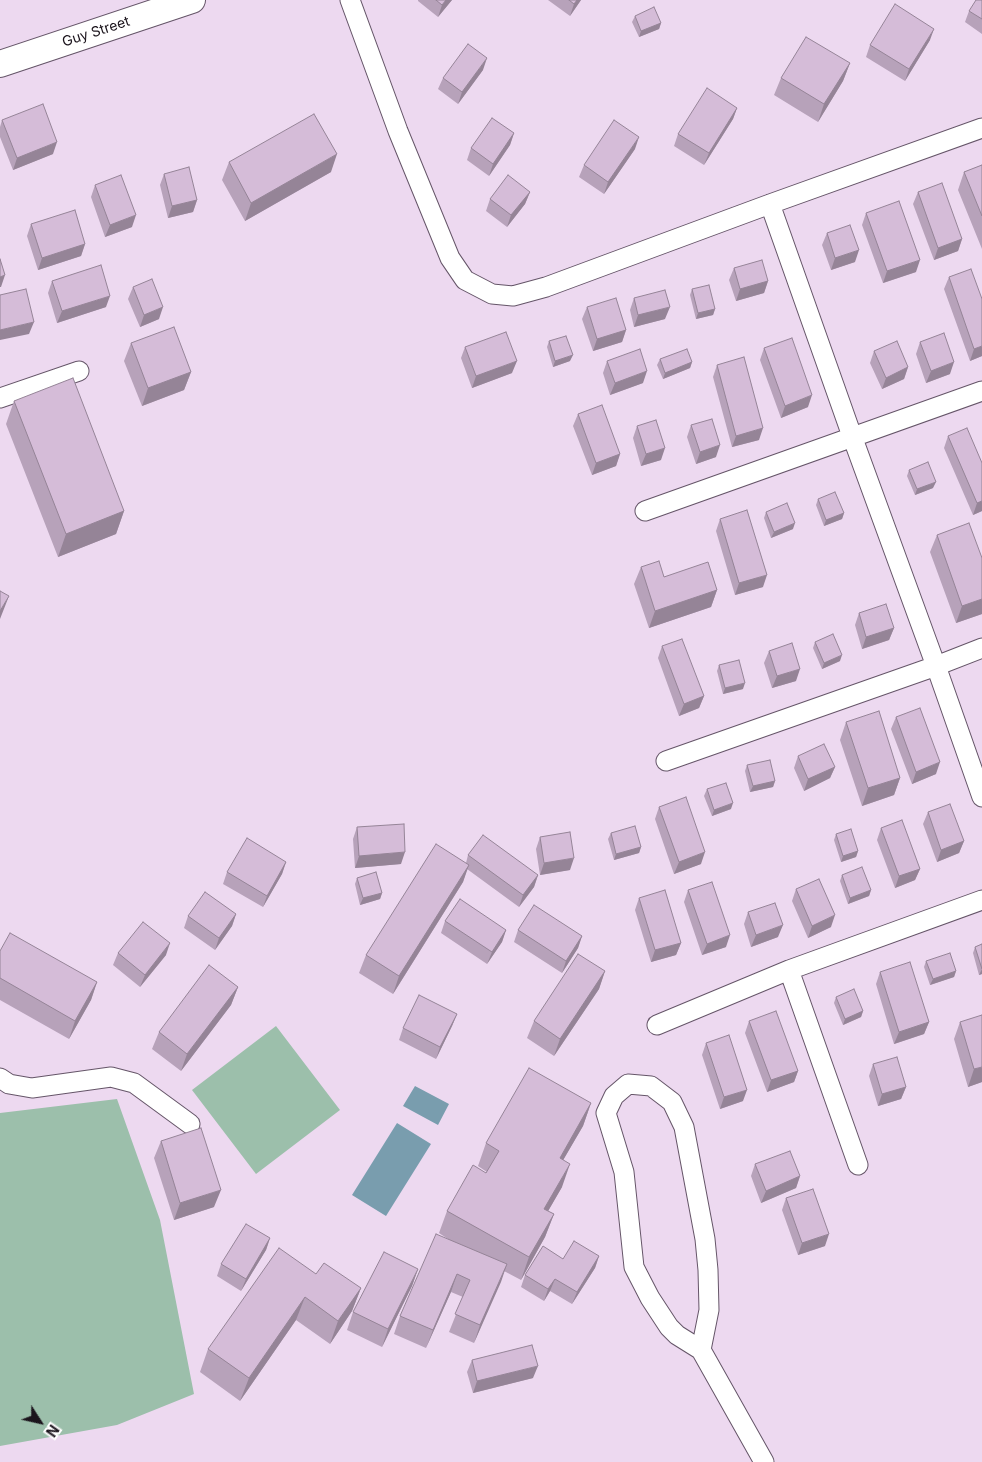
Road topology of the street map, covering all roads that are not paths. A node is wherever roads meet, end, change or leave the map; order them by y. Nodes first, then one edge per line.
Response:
1 (192, 0) edge
2 (350, 0) edge
3 (0, 64) edge
4 (982, 128) edge
5 (770, 204) junction
6 (79, 371) dead end
7 (982, 391) edge
8 (0, 398) edge
9 (852, 436) junction
10 (645, 511) dead end
11 (982, 648) edge
12 (936, 666) junction
13 (666, 761) dead end
14 (982, 797) edge
15 (982, 900) edge
16 (789, 970) junction
17 (657, 1025) dead end
18 (0, 1078) edge
19 (190, 1124) dead end
20 (858, 1165) dead end
21 (701, 1350) junction
22 (764, 1462) edge

1 - 3 street, Guy Street
2 - 5 street
4 - 5 street
5 - 9 street
6 - 8 street
7 - 9 street
9 - 10 street
9 - 12 street
11 - 12 street
12 - 13 street
12 - 14 street
15 - 16 street
16 - 17 street
16 - 20 street
18 - 19 street
21 - 21 street
21 - 22 street

